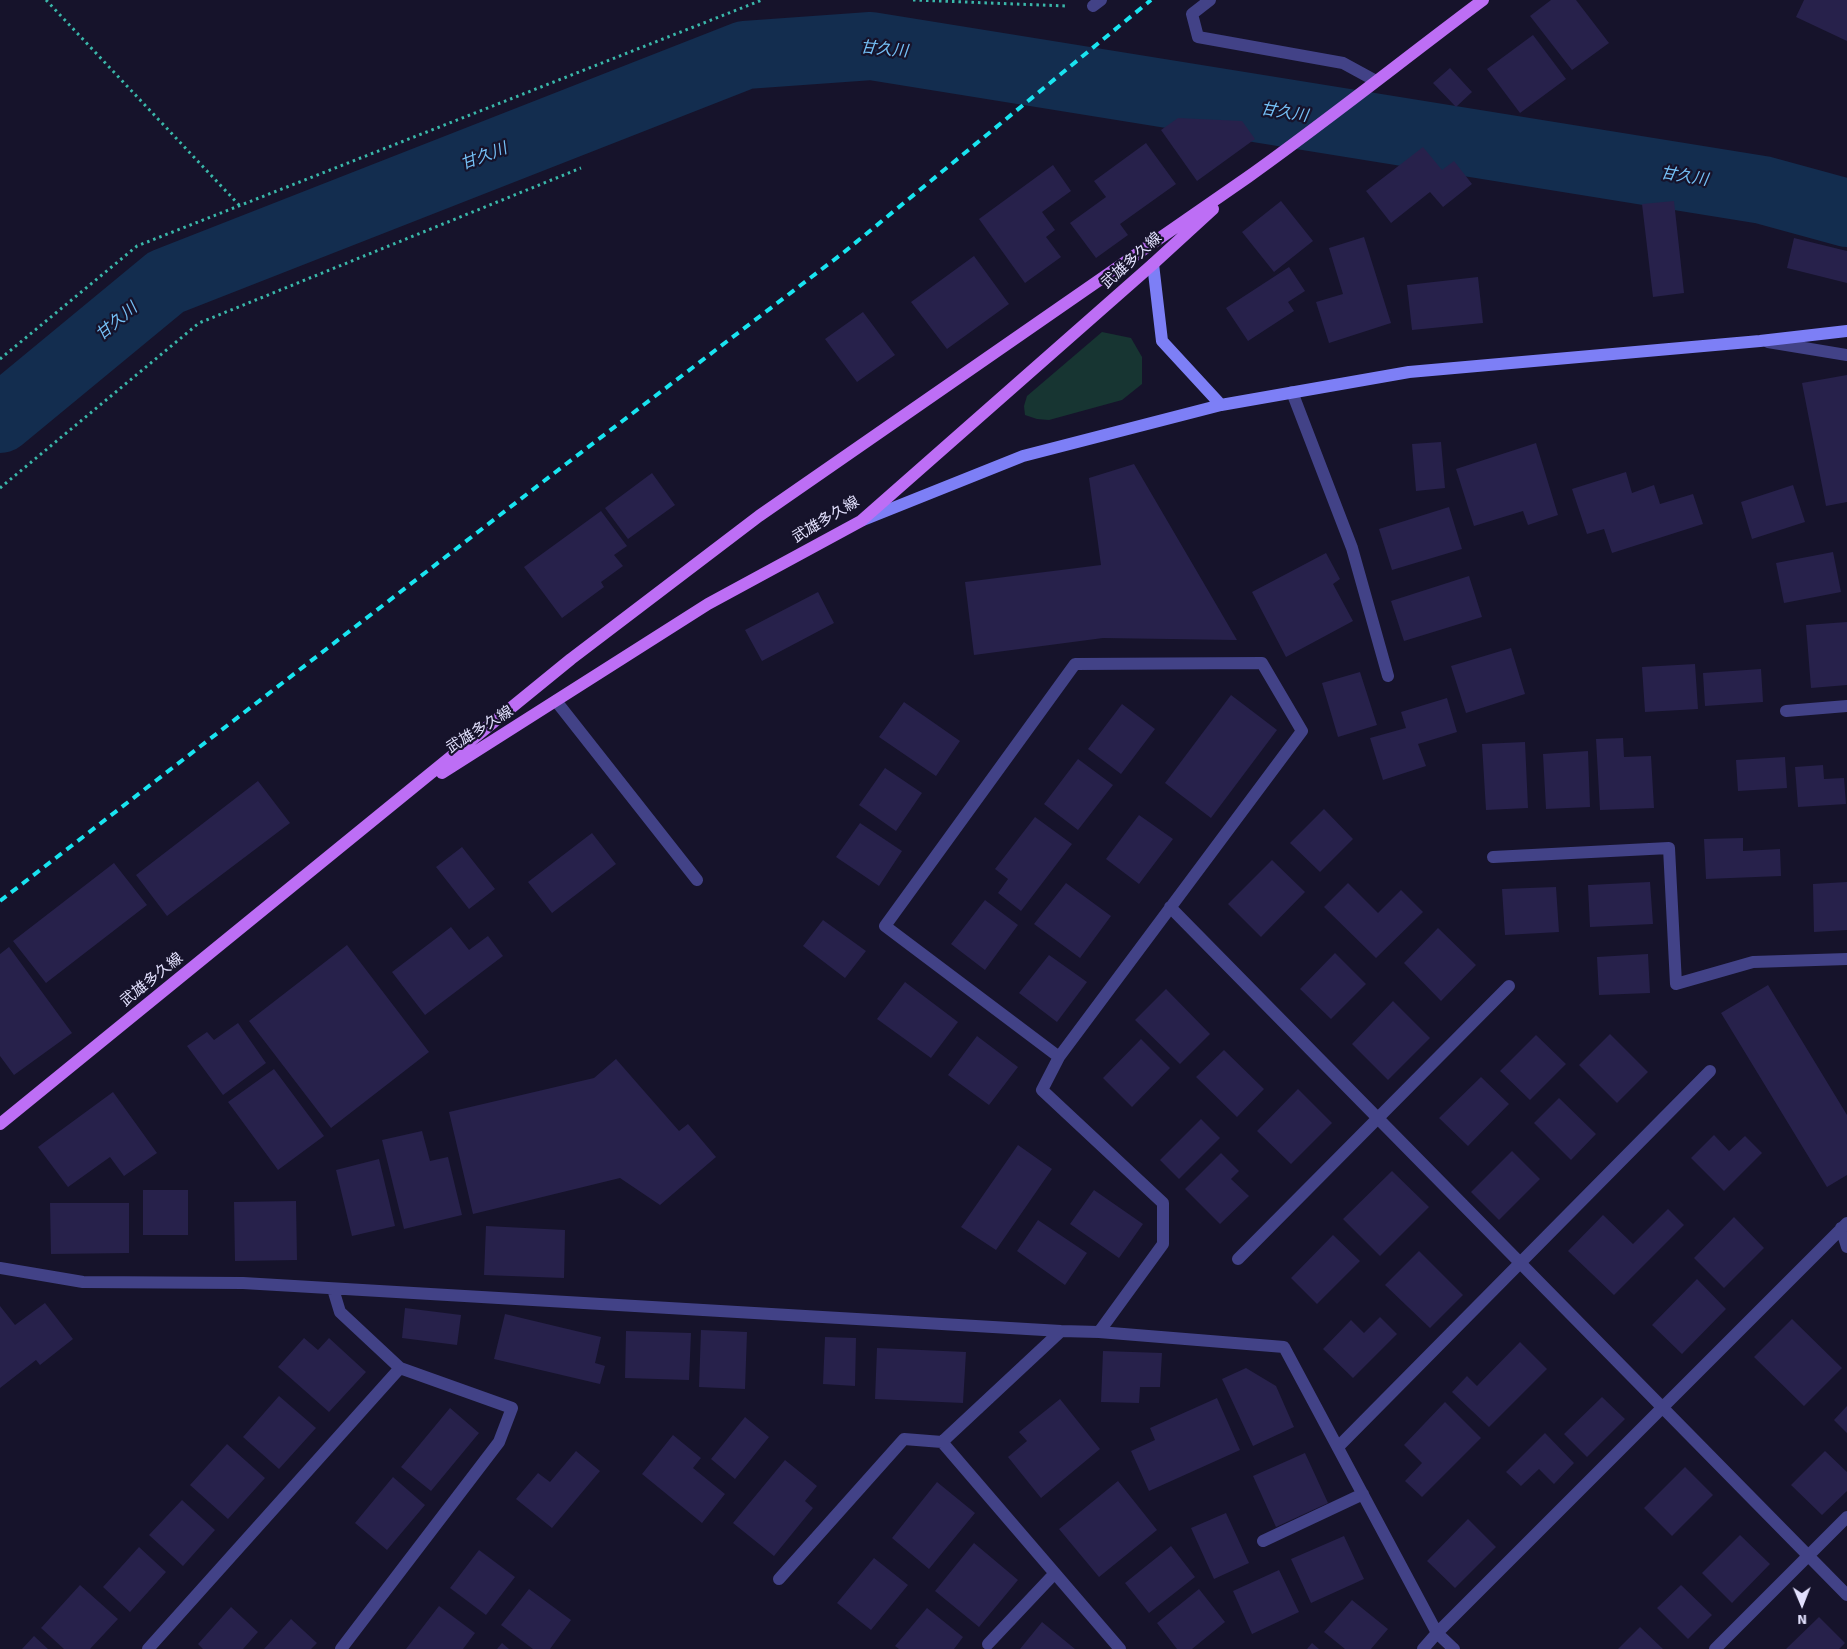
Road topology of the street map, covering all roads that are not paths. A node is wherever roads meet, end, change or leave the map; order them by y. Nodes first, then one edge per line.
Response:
1 (1210, 0) edge
2 (1483, 0) edge
3 (1376, 81) junction
4 (1248, 177) junction
5 (1154, 264) junction
6 (1847, 331) edge
7 (1760, 341) junction
8 (1847, 355) edge
9 (1292, 392) junction
10 (1222, 405) junction
11 (861, 521) junction
12 (1388, 676) dead end
13 (556, 701) junction
14 (1847, 706) edge
15 (1786, 712) dead end
16 (393, 804) junction
17 (1493, 857) dead end
18 (697, 880) dead end
19 (1170, 907) junction
20 (1847, 959) edge
21 (1509, 986) dead end
22 (1059, 1057) junction
23 (1710, 1071) dead end
24 (1378, 1118) junction
25 (0, 1124) edge
26 (1844, 1225) edge
27 (1847, 1247) edge
28 (1238, 1259) dead end
29 (1520, 1263) junction
30 (0, 1268) edge
31 (333, 1288) junction
32 (1061, 1331) junction
33 (1099, 1332) junction
34 (400, 1368) junction
35 (1663, 1408) junction
36 (942, 1442) junction
37 (1338, 1447) junction
38 (1363, 1494) junction
39 (1847, 1517) edge
40 (1263, 1541) dead end
41 (1807, 1556) junction
42 (1055, 1573) junction
43 (779, 1579) dead end
44 (1847, 1595) edge
45 (1437, 1633) junction
46 (988, 1644) dead end
47 (346, 1647) edge
48 (148, 1649) edge
49 (1120, 1649) edge
50 (1423, 1649) edge
51 (1454, 1649) edge
52 (1714, 1649) edge

1 - 3 street
2 - 3 main road, 武雄多久線
3 - 4 main road, 武雄多久線
4 - 5 main road, 武雄多久線
4 - 16 main road, 武雄多久線
5 - 10 street
5 - 11 main road, 武雄多久線
6 - 7 street
7 - 8 street
7 - 9 street
9 - 10 street
9 - 12 street
10 - 11 street
11 - 13 main road, 武雄多久線
13 - 16 main road, 武雄多久線
13 - 18 street
14 - 15 street
16 - 25 main road, 武雄多久線
17 - 20 street
19 - 22 street
19 - 22 street
19 - 24 street
21 - 24 street
22 - 33 street
23 - 29 street
24 - 28 street
24 - 29 street
26 - 27 street
26 - 35 street
29 - 35 street
29 - 37 street
30 - 31 street
31 - 32 street
31 - 34 street
32 - 33 street
32 - 36 street
33 - 37 street
34 - 47 street
34 - 48 street
35 - 41 street
35 - 45 street
36 - 42 street
36 - 43 street
37 - 38 street
38 - 40 street
38 - 45 street
39 - 41 street
41 - 44 street
41 - 52 street
42 - 46 street
42 - 49 street
45 - 50 street
45 - 51 street

